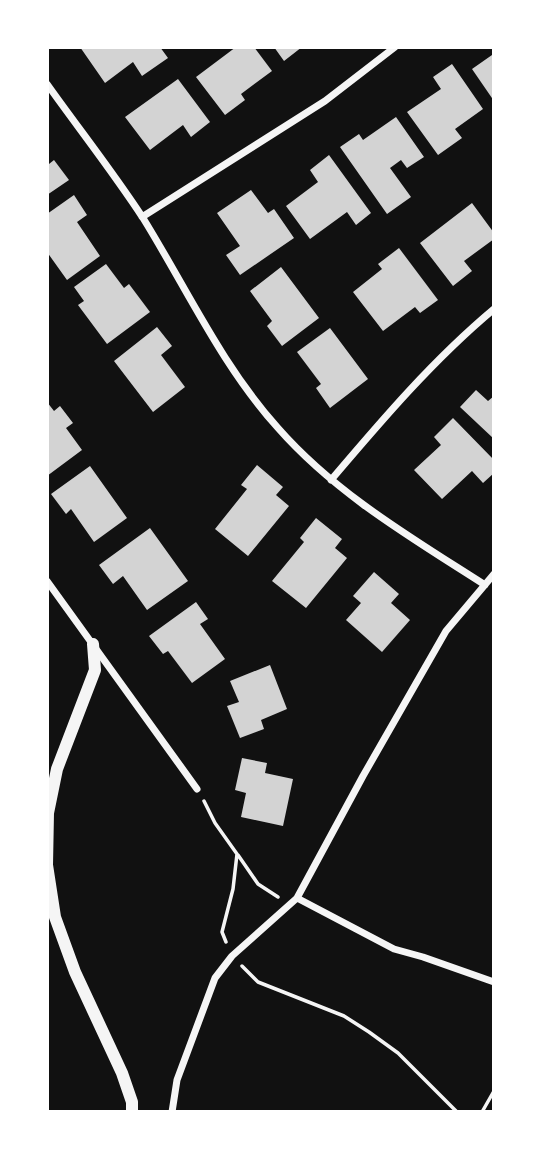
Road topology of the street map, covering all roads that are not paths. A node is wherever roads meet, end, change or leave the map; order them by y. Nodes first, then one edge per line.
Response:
1 (395, 47) edge
2 (47, 84) edge
3 (142, 217) junction
4 (494, 309) edge
5 (331, 480) junction
6 (494, 574) edge
7 (47, 581) edge
8 (485, 585) junction
9 (93, 644) junction
10 (197, 789) road end
11 (297, 898) junction
12 (494, 982) edge
13 (132, 1112) edge
14 (172, 1112) edge

1 - 3 street
2 - 3 street
3 - 5 street
4 - 5 street
5 - 8 street
6 - 8 street
7 - 9 street
8 - 11 street
9 - 10 street
9 - 13 street
11 - 12 street
11 - 14 street

